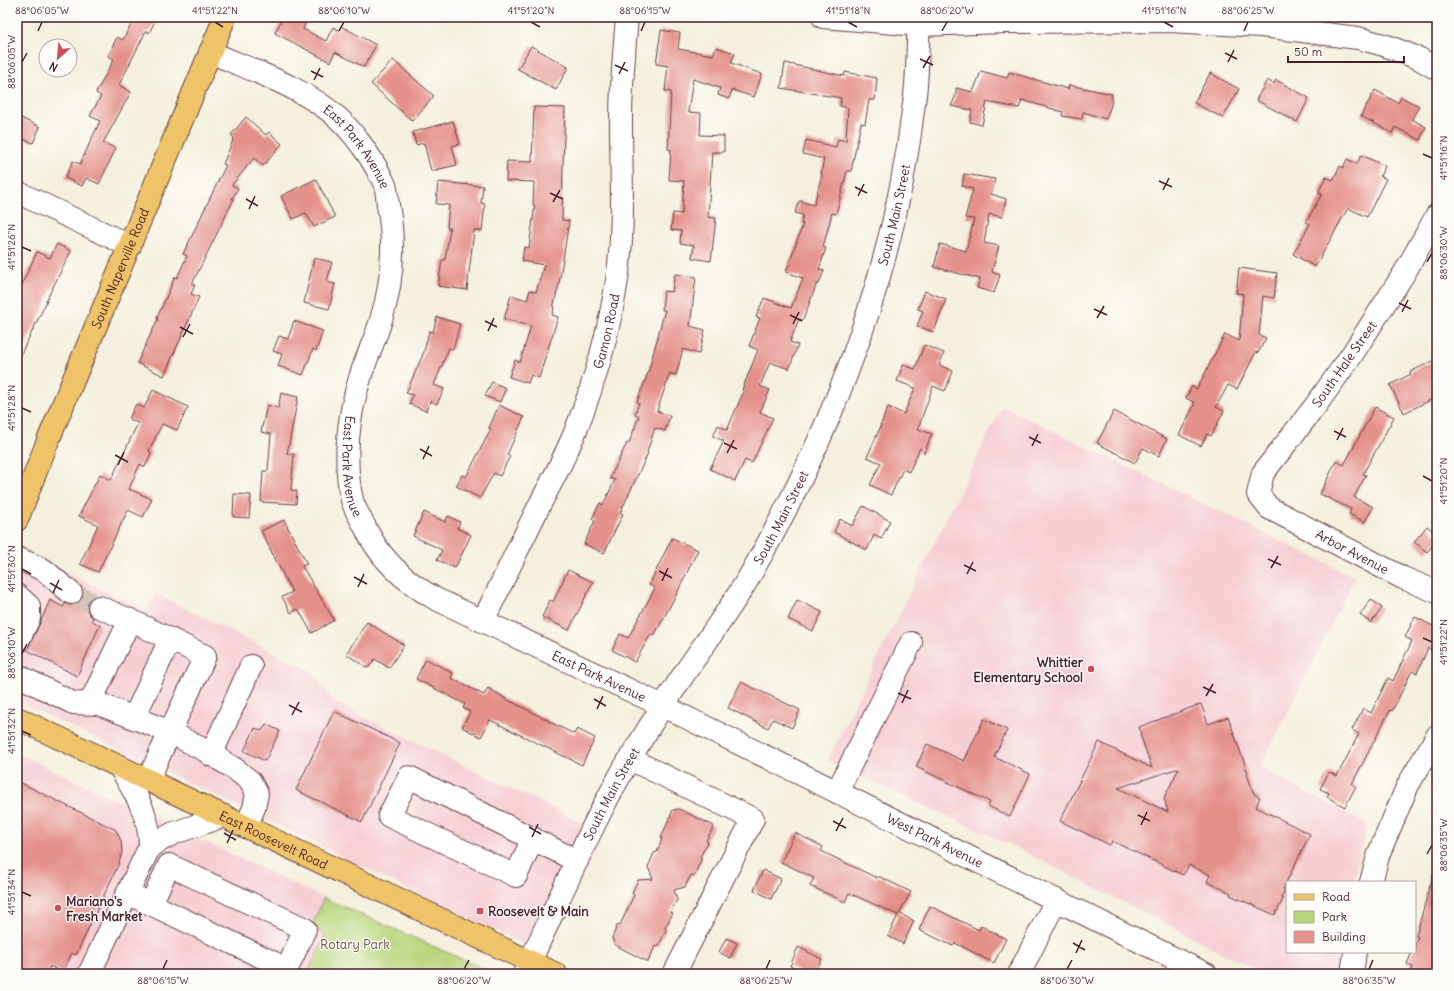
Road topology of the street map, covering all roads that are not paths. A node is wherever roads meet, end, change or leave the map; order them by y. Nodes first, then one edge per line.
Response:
1 (225, 17) edge
2 (627, 17) edge
3 (823, 17) edge
4 (919, 21) edge
5 (210, 52) junction
6 (1437, 69) edge
7 (17, 192) edge
8 (1437, 215) edge
9 (130, 246) junction
10 (1269, 508) joint
11 (17, 520) edge
12 (17, 558) edge
13 (1437, 592) edge
14 (71, 593) tunnel mouth
15 (17, 595) edge
16 (99, 607) tunnel mouth
17 (130, 620) junction
18 (483, 621) junction
19 (170, 639) junction
20 (17, 643) edge
21 (911, 643) dead end
22 (251, 666) dead end
23 (17, 675) edge
24 (90, 703) junction
25 (663, 706) junction
26 (17, 718) edge
27 (134, 718) junction
28 (170, 732) junction
29 (1437, 736) edge
30 (212, 754) junction
31 (630, 759) junction
32 (118, 766) junction
33 (148, 780) junction
34 (837, 792) junction
35 (224, 816) junction
36 (246, 827) junction
37 (533, 838) junction
38 (150, 846) junction
39 (577, 860) junction
40 (1371, 881) edge
41 (128, 893) junction
42 (1056, 900) junction
43 (151, 904) junction
44 (1355, 953) edge
45 (527, 968) edge
46 (286, 972) edge
47 (89, 974) edge
48 (556, 974) edge
49 (674, 974) edge
50 (1019, 974) edge
51 (1206, 974) edge
52 (1352, 974) edge

1 - 5 main road, South Naperville Road
2 - 18 street, Gamon Road
3 - 4 street
4 - 6 street
4 - 25 street, South Main Street
5 - 9 main road, South Naperville Road
5 - 18 street, East Park Avenue
7 - 9 street
8 - 10 street, South Hale Street
9 - 11 main road, South Naperville Road
10 - 13 street, Arbor Avenue
12 - 14 street
15 - 20 street
16 - 17 street
17 - 19 street
17 - 24 street
18 - 25 street, East Park Avenue
19 - 27 street
19 - 28 street
21 - 34 street
22 - 30 street
23 - 24 street
24 - 27 street
25 - 31 street, South Main Street
25 - 34 street, West Park Avenue
26 - 32 main road, East Roosevelt Road
27 - 28 street
28 - 30 street
28 - 33 street
29 - 40 street
30 - 36 street
31 - 39 street, South Main Street
31 - 49 street
32 - 33 main road, East Roosevelt Road
32 - 38 street
33 - 35 main road, East Roosevelt Road
34 - 42 street, West Park Avenue
35 - 36 main road, East Roosevelt Road
35 - 38 street
36 - 45 main road, East Roosevelt Road
37 - 37 street
37 - 39 street
38 - 41 street
39 - 45 street, South Main Street
41 - 43 street
41 - 47 street
42 - 50 street
42 - 51 street, West Park Avenue
43 - 46 street
43 - 46 street
44 - 52 street
45 - 48 main road, East Roosevelt Road

